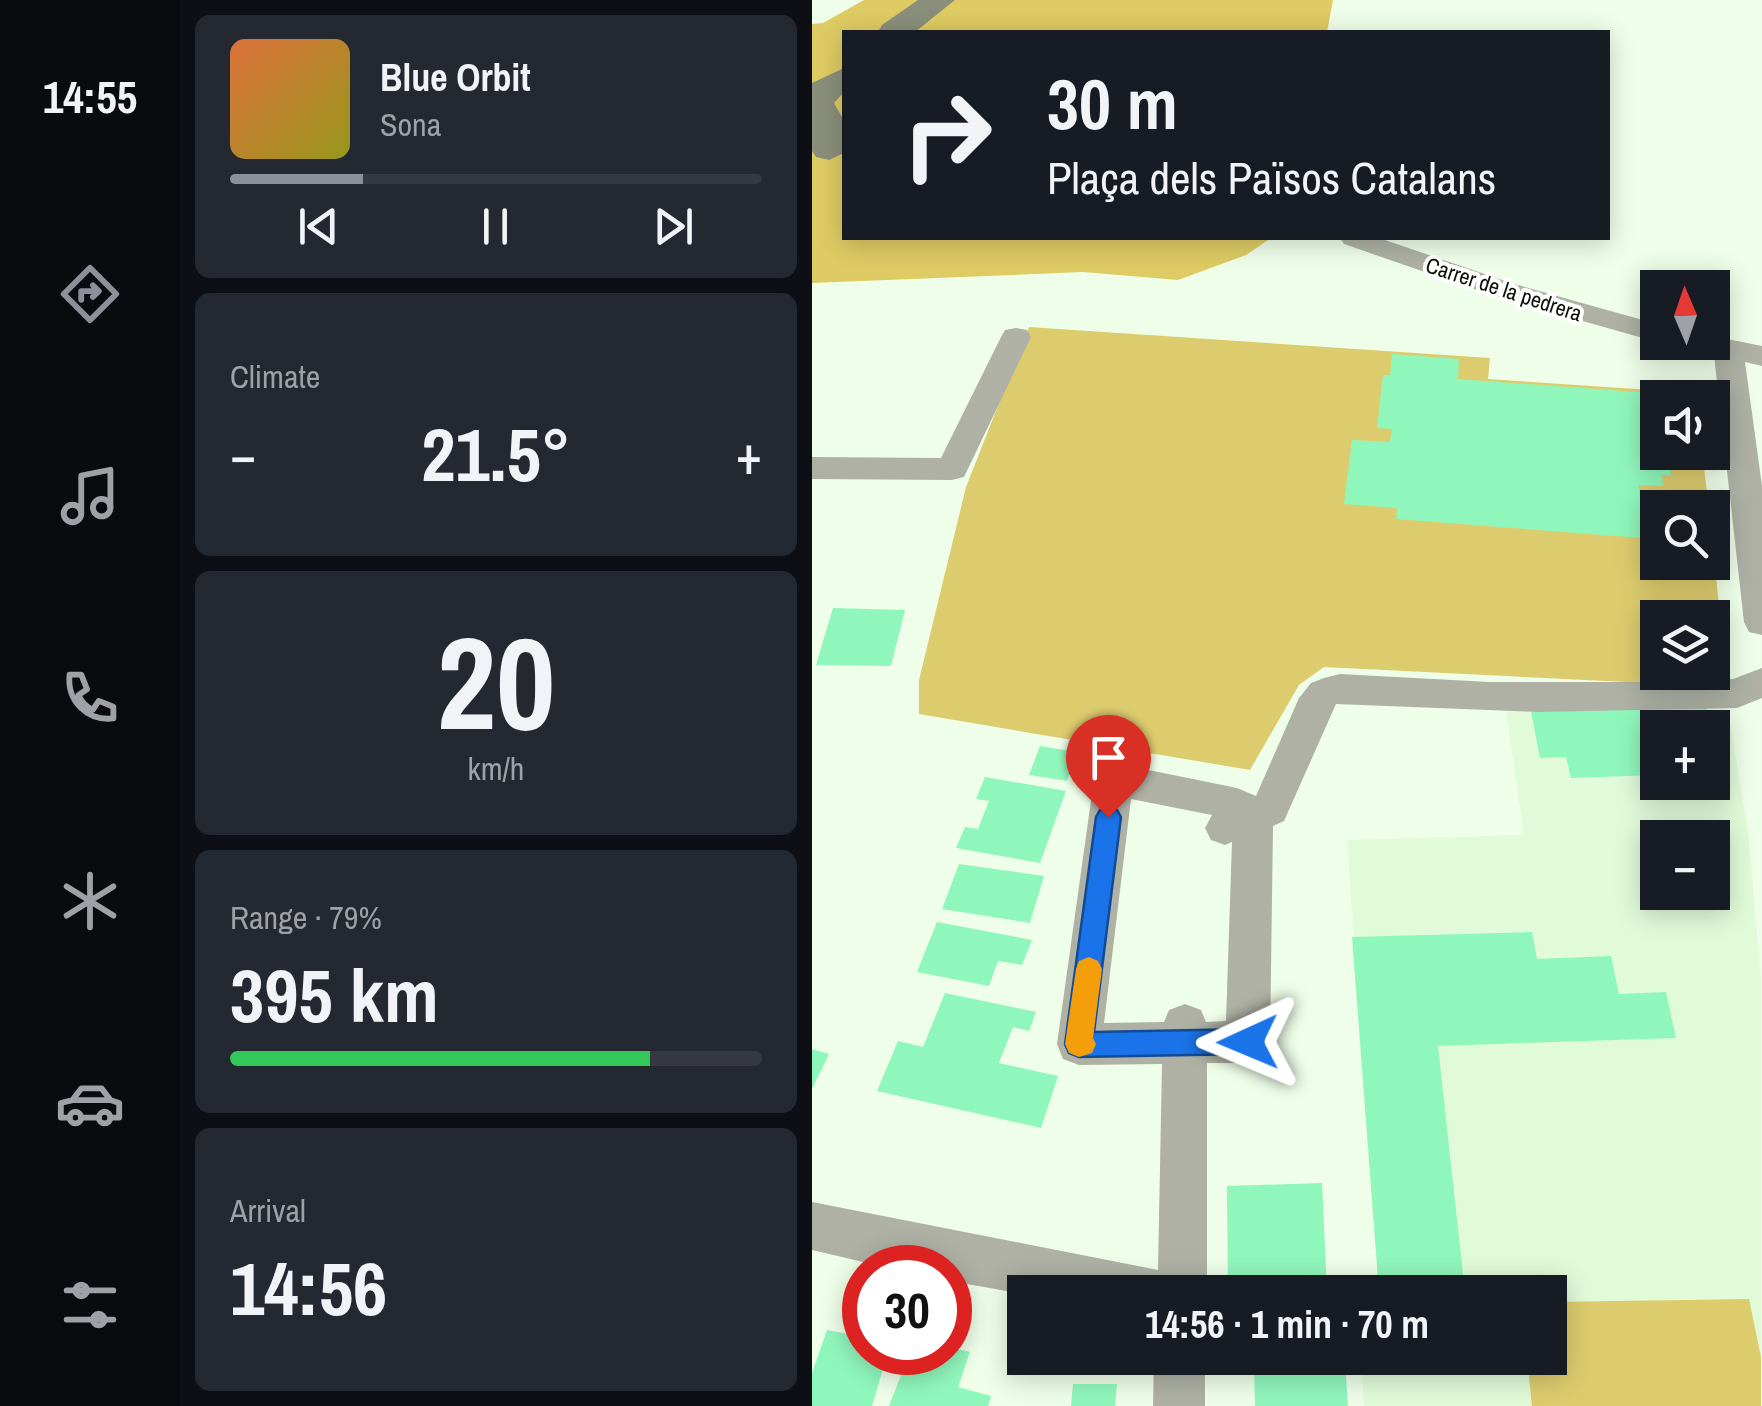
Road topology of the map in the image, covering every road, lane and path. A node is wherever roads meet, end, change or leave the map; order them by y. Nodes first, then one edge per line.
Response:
1 (842, 79) edge
2 (831, 140) edge
3 (1359, 240) edge
4 (1640, 329) edge
5 (1016, 338) dead end
6 (1730, 350) edge
7 (1762, 356) edge
8 (1715, 360) edge
9 (812, 468) edge
10 (1762, 622) edge
11 (1762, 682) edge
12 (1239, 822) junction
13 (1185, 1024) dead end
14 (812, 1226) edge
15 (1057, 1275) edge
16 (1182, 1275) edge
17 (1180, 1375) edge
18 (1179, 1406) edge

1 - 2 main road
3 - 4 street, Carrer de la pedrera
5 - 9 street
6 - 7 street
8 - 10 street
11 - 12 street
12 - 12 street
13 - 16 street
14 - 15 street
17 - 18 street

